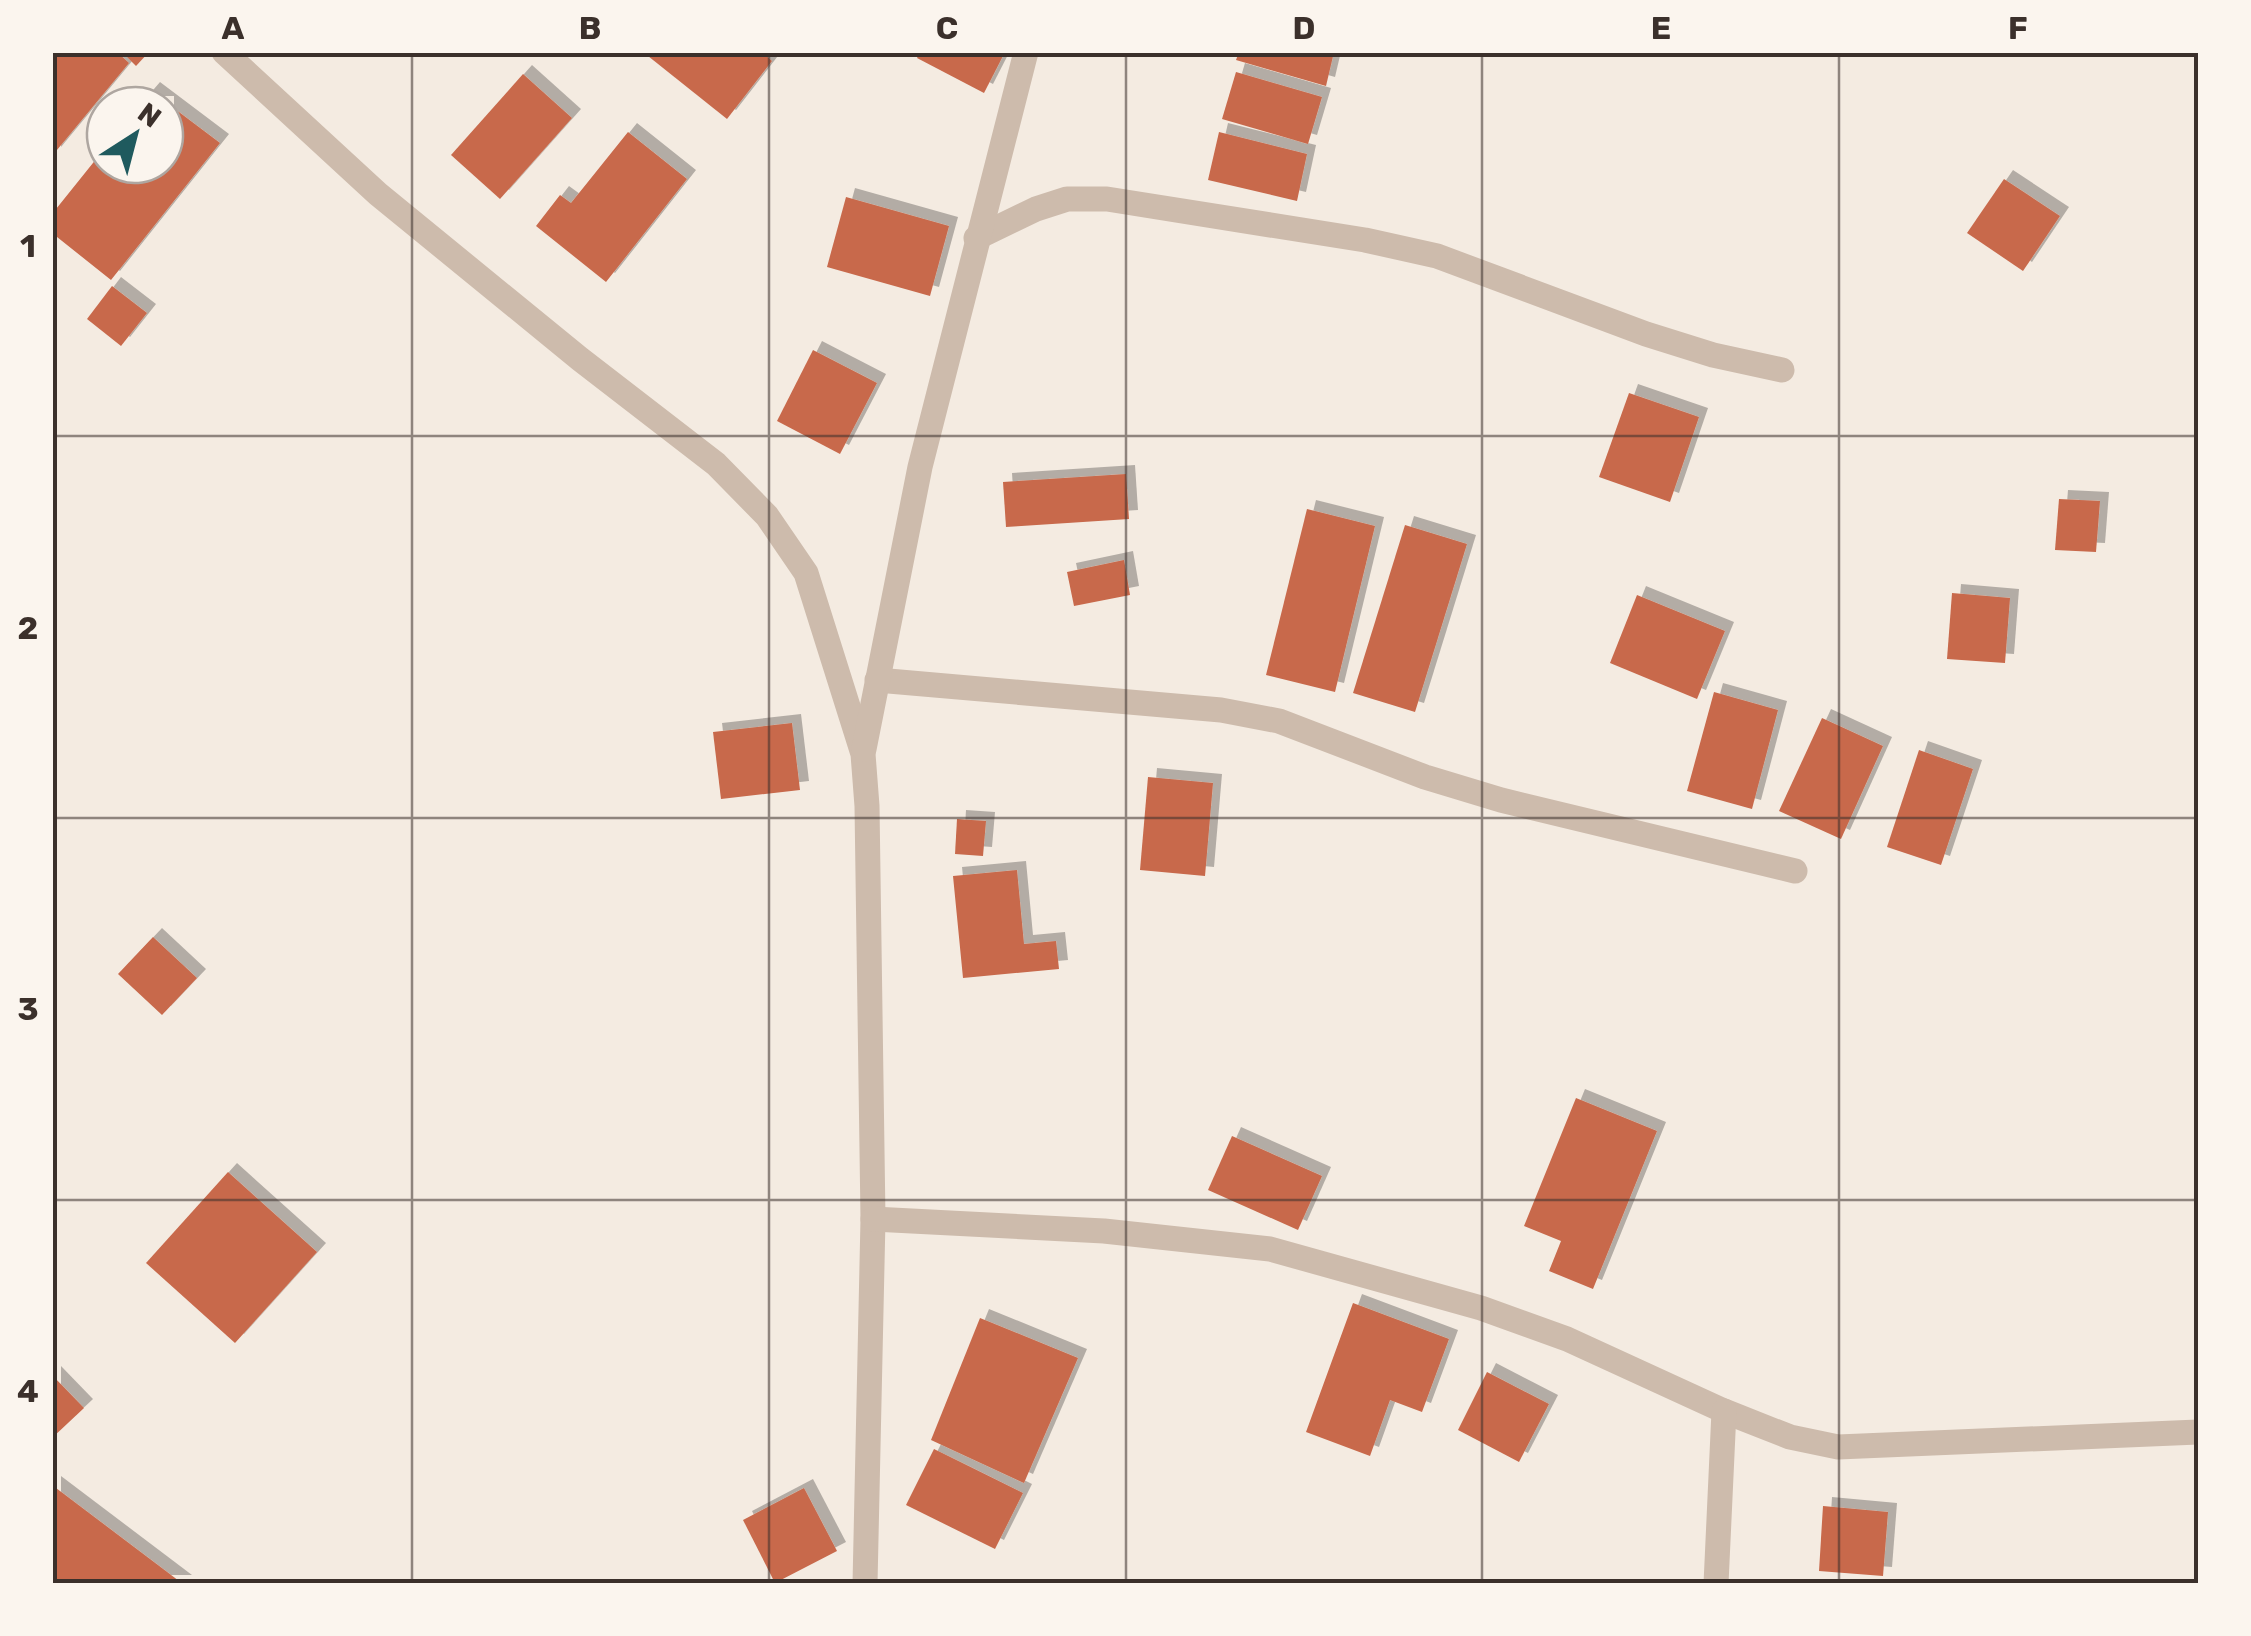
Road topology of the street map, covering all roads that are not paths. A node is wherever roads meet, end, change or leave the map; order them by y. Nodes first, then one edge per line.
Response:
1 (224, 52) edge
2 (1026, 52) edge
3 (976, 238) junction
4 (1782, 370) dead end
5 (877, 680) junction
6 (863, 754) junction
7 (1795, 871) dead end
8 (873, 1220) junction
9 (1724, 1411) junction
10 (2198, 1432) edge
11 (865, 1584) edge
12 (1716, 1584) edge

1 - 6 street
2 - 3 street
3 - 4 street
3 - 5 street
5 - 6 street
5 - 7 street
6 - 8 street
8 - 9 street
8 - 11 street
9 - 10 street
9 - 12 street

